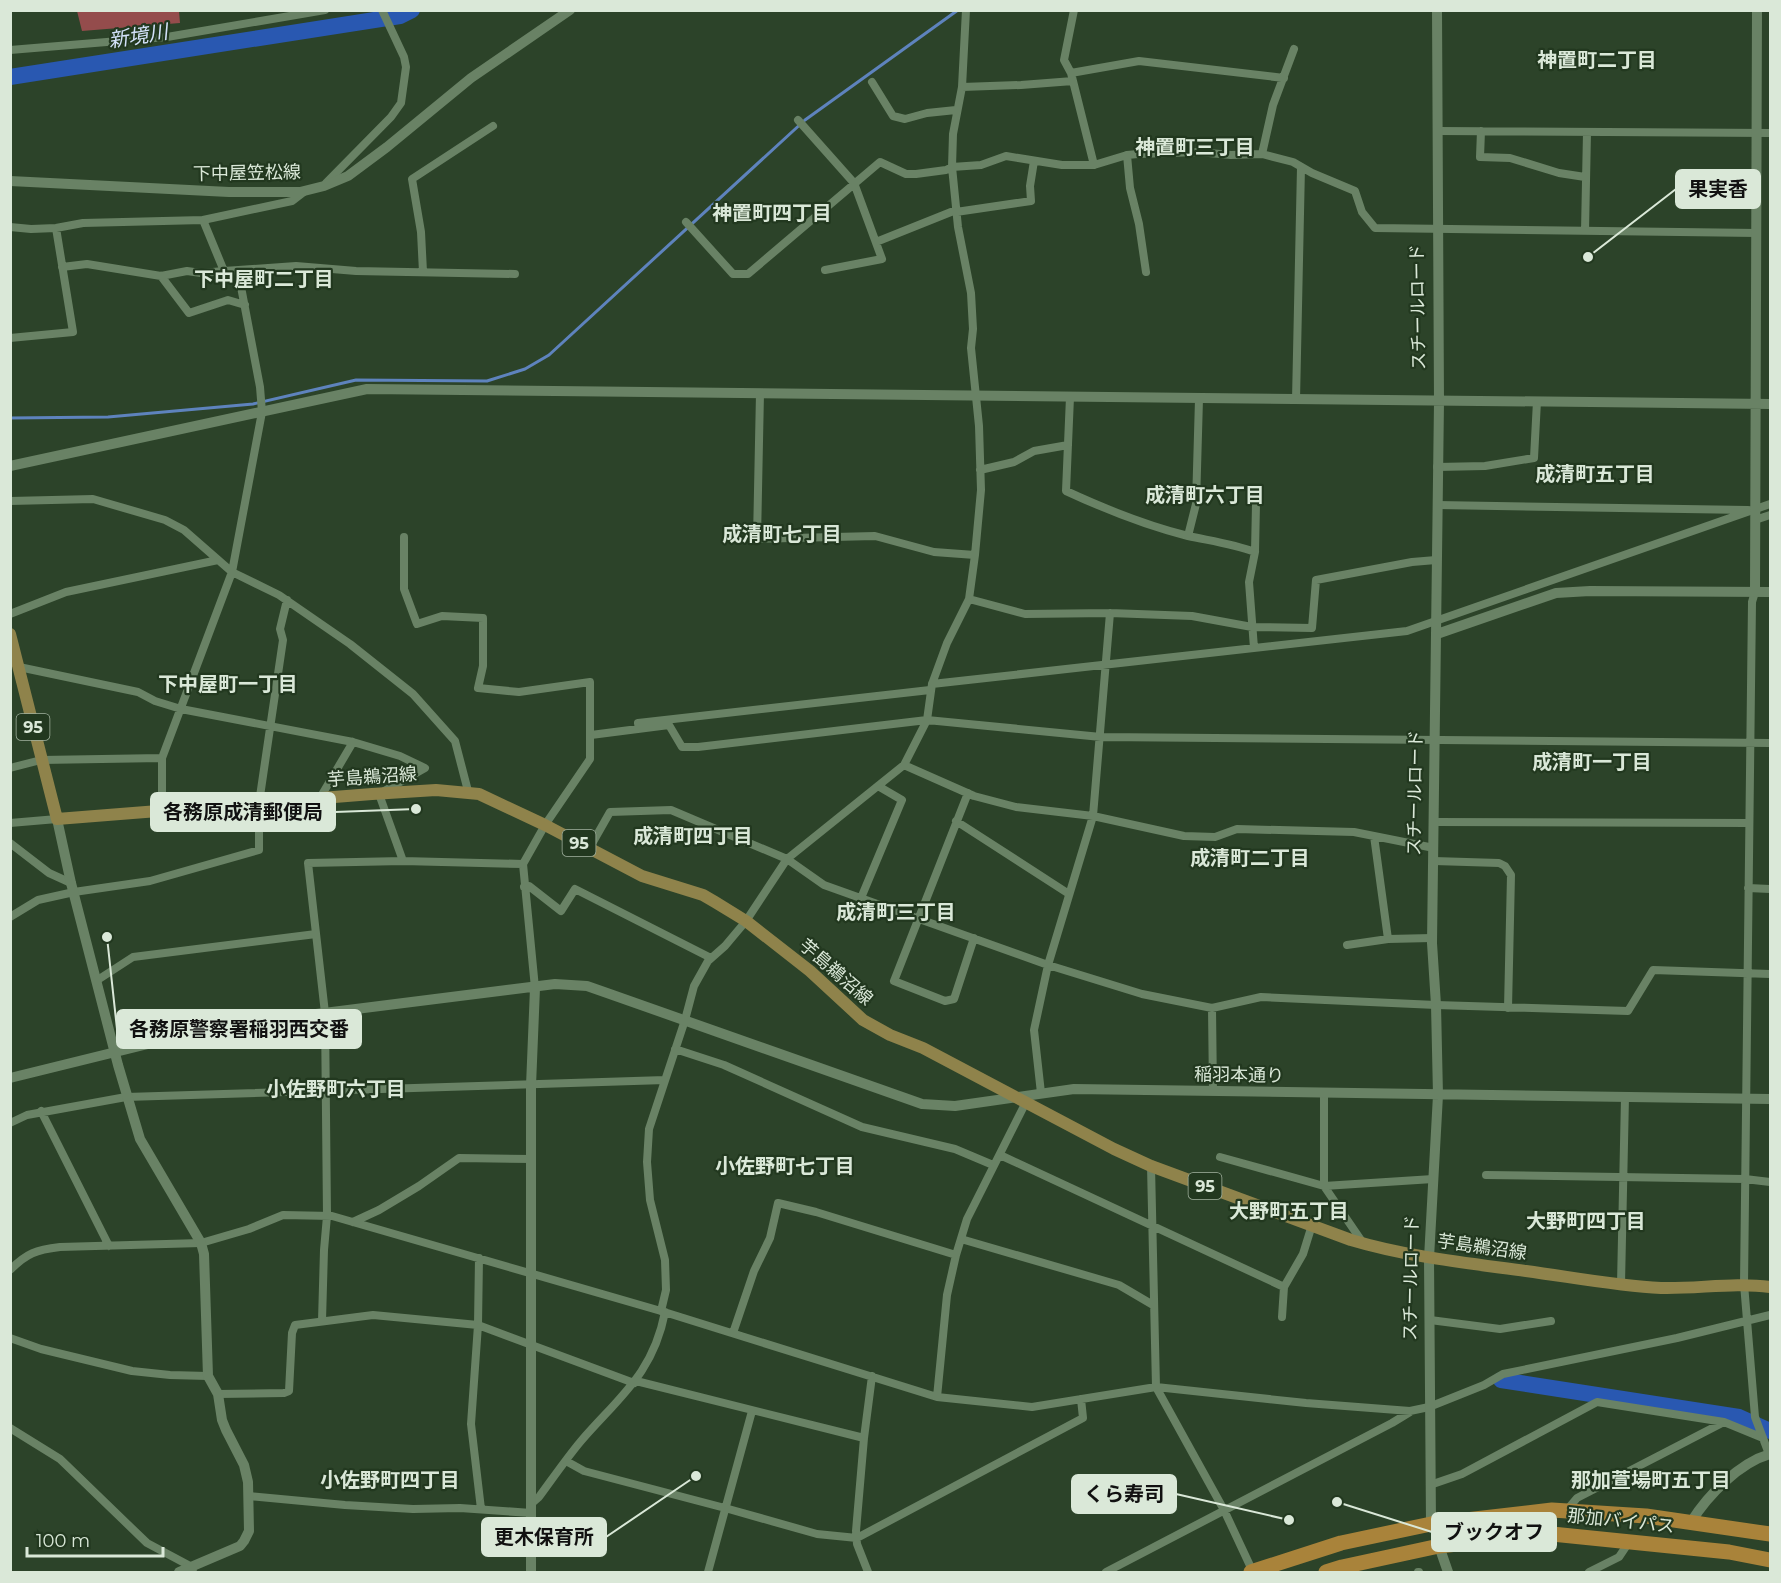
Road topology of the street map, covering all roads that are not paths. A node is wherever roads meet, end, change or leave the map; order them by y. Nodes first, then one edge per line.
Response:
1 (325, 10) edge
2 (382, 10) edge
3 (570, 10) edge
4 (966, 10) edge
5 (1074, 10) edge
6 (1437, 10) edge
7 (1757, 10) edge
8 (1294, 49) dead end
9 (10, 50) edge
10 (1072, 77) junction
11 (1284, 78) junction
12 (872, 82) dead end
13 (962, 87) junction
14 (956, 110) junction
15 (801, 122) dead end
16 (493, 126) dead end
17 (1438, 131) junction
18 (1481, 131) junction
19 (1587, 132) junction
20 (1757, 133) junction
21 (1770, 133) edge
22 (1262, 154) junction
23 (1127, 155) junction
24 (1034, 161) junction
25 (1094, 165) junction
26 (952, 167) junction
27 (1301, 167) junction
28 (1585, 177) junction
29 (10, 181) edge
30 (854, 183) junction
31 (324, 186) junction
32 (306, 190) junction
33 (956, 211) junction
34 (203, 220) junction
35 (688, 225) dead end
36 (10, 227) edge
37 (1437, 227) junction
38 (56, 228) junction
39 (1585, 231) junction
40 (1757, 233) junction
41 (876, 242) junction
42 (62, 267) junction
43 (825, 270) dead end
44 (224, 271) junction
45 (238, 271) junction
46 (423, 272) junction
47 (1146, 272) dead end
48 (515, 274) dead end
49 (161, 276) junction
50 (245, 305) junction
51 (10, 338) edge
52 (760, 393) junction
53 (975, 396) junction
54 (1070, 397) junction
55 (1200, 399) junction
56 (1296, 399) junction
57 (1537, 401) junction
58 (1438, 402) junction
59 (1756, 404) junction
60 (1770, 404) edge
61 (262, 412) junction
62 (1068, 445) junction
63 (10, 466) edge
64 (1437, 467) junction
65 (980, 470) junction
66 (10, 501) edge
67 (1256, 504) dead end
68 (1770, 504) edge
69 (1437, 505) junction
70 (1755, 515) junction
71 (1770, 515) edge
72 (1188, 536) junction
73 (404, 537) dead end
74 (1256, 552) junction
75 (975, 555) junction
76 (218, 560) junction
77 (1436, 560) junction
78 (232, 572) junction
79 (1755, 592) junction
80 (1770, 592) edge
81 (969, 599) junction
82 (287, 600) junction
83 (1110, 613) junction
84 (10, 614) edge
85 (1436, 621) junction
86 (1252, 627) junction
87 (10, 634) edge
88 (1437, 634) junction
89 (1254, 648) junction
90 (1106, 665) junction
91 (19, 667) junction
92 (931, 687) junction
93 (181, 710) junction
94 (927, 720) junction
95 (269, 727) junction
96 (639, 729) junction
97 (591, 735) junction
98 (1101, 736) junction
99 (1436, 739) junction
100 (353, 742) junction
101 (1750, 742) junction
102 (1770, 743) edge
103 (162, 758) junction
104 (42, 760) junction
105 (904, 765) junction
106 (10, 768) edge
107 (878, 786) junction
108 (468, 791) junction
109 (968, 793) junction
110 (379, 794) junction
111 (320, 798) junction
112 (259, 803) junction
113 (162, 810) junction
114 (1093, 816) junction
115 (57, 819) junction
116 (956, 821) junction
117 (1435, 822) junction
118 (10, 823) edge
119 (1749, 823) junction
120 (545, 825) junction
121 (1374, 836) junction
122 (10, 843) edge
123 (1434, 848) junction
124 (589, 849) junction
125 (787, 859) junction
126 (404, 861) junction
127 (1434, 861) junction
128 (523, 864) junction
129 (524, 886) junction
130 (72, 888) junction
131 (1748, 888) junction
132 (1770, 889) edge
133 (1069, 894) junction
134 (861, 898) junction
135 (10, 917) edge
136 (918, 918) junction
137 (746, 921) junction
138 (316, 934) junction
139 (974, 938) junction
140 (1432, 938) junction
141 (1388, 939) junction
142 (1347, 945) dead end
143 (711, 958) junction
144 (1048, 964) junction
145 (1749, 974) junction
146 (1770, 974) edge
147 (96, 981) junction
148 (535, 988) junction
149 (1436, 1005) junction
150 (1212, 1008) junction
151 (1508, 1008) junction
152 (325, 1013) junction
153 (685, 1020) junction
154 (675, 1049) junction
155 (116, 1052) junction
156 (10, 1078) edge
157 (664, 1080) junction
158 (531, 1086) junction
159 (326, 1091) junction
160 (1213, 1091) junction
161 (1041, 1093) junction
162 (1324, 1093) junction
163 (1438, 1095) junction
164 (126, 1097) junction
165 (1625, 1097) junction
166 (1021, 1099) junction
167 (1745, 1099) junction
168 (1770, 1099) edge
169 (1039, 1109) junction
170 (41, 1112) junction
171 (10, 1123) edge
172 (1000, 1155) junction
173 (1220, 1156) dead end
174 (532, 1159) junction
175 (993, 1165) junction
176 (1150, 1166) junction
177 (1486, 1175) dead end
178 (1433, 1179) junction
179 (1624, 1179) junction
180 (1745, 1179) junction
181 (1770, 1182) edge
182 (1324, 1186) junction
183 (327, 1216) junction
184 (353, 1222) junction
185 (1151, 1224) junction
186 (1312, 1225) junction
187 (961, 1239) junction
188 (201, 1243) junction
189 (1363, 1244) junction
190 (109, 1246) junction
191 (956, 1255) junction
192 (479, 1258) junction
193 (1428, 1258) junction
194 (10, 1270) edge
195 (532, 1273) junction
196 (1621, 1284) junction
197 (1744, 1284) junction
198 (1284, 1287) junction
199 (1770, 1287) edge
200 (1153, 1305) junction
201 (663, 1312) junction
202 (1770, 1315) edge
203 (1282, 1317) dead end
204 (1430, 1320) junction
205 (1551, 1321) dead end
206 (1747, 1321) junction
207 (322, 1322) junction
208 (478, 1325) junction
209 (733, 1333) junction
210 (10, 1338) edge
211 (531, 1345) junction
212 (208, 1376) junction
213 (872, 1376) junction
214 (635, 1382) junction
215 (1156, 1387) junction
216 (218, 1394) junction
217 (937, 1397) junction
218 (1081, 1399) junction
219 (1429, 1407) junction
220 (752, 1411) junction
221 (1410, 1411) junction
222 (1724, 1422) junction
223 (10, 1428) edge
224 (1762, 1434) junction
225 (864, 1438) junction
226 (1770, 1454) edge
227 (566, 1461) junction
228 (1430, 1485) junction
229 (249, 1496) junction
230 (725, 1508) junction
231 (481, 1509) junction
232 (531, 1509) junction
233 (1224, 1510) junction
234 (1566, 1511) junction
235 (1691, 1522) junction
236 (1431, 1524) junction
237 (1770, 1534) edge
238 (857, 1538) junction
239 (1629, 1542) junction
240 (1439, 1546) junction
241 (1770, 1560) edge
242 (193, 1570) edge
243 (179, 1572) edge
244 (534, 1572) edge
245 (708, 1572) edge
246 (868, 1572) edge
247 (1106, 1572) edge
248 (1252, 1572) edge
249 (1326, 1572) edge
250 (1448, 1572) edge
251 (1589, 1572) edge

1 - 9 street
2 - 31 street
3 - 31 street, 下中屋笠松線
4 - 13 street
5 - 10 street
6 - 17 street, スチールロード
7 - 20 street
8 - 11 street
10 - 11 street
10 - 13 street
10 - 25 street
11 - 22 street
12 - 14 street
13 - 14 street
14 - 26 street
15 - 30 street
16 - 46 street
17 - 18 street
17 - 37 street, スチールロード
18 - 19 street
18 - 28 street
19 - 20 street
19 - 28 street
20 - 21 street
20 - 40 street
22 - 23 street
22 - 27 street
23 - 25 street
23 - 47 street
24 - 25 street
24 - 26 street
24 - 33 street
26 - 30 street
26 - 33 street
27 - 37 street
27 - 56 street
28 - 39 street
29 - 32 street, 下中屋笠松線
30 - 35 street
30 - 41 street
31 - 32 street, 下中屋笠松線
32 - 34 street
33 - 41 street
33 - 53 street
34 - 38 street
34 - 44 street
36 - 38 street
37 - 39 street
37 - 58 street, スチールロード
38 - 42 street
39 - 40 street
40 - 59 street
41 - 43 street
42 - 49 street
42 - 51 street
44 - 45 street
44 - 49 street
45 - 46 street
45 - 50 street
46 - 48 street
49 - 50 street
50 - 61 street
52 - 53 street
52 - 61 street
52 - 75 street
53 - 54 street
53 - 65 street
54 - 55 street
54 - 62 street
55 - 56 street
55 - 72 street
56 - 58 street
57 - 58 street
57 - 59 street
57 - 64 street
58 - 64 street, スチールロード
59 - 60 street
59 - 70 street
61 - 63 street
61 - 78 street
62 - 65 street
62 - 72 street
64 - 69 street, スチールロード
65 - 75 street
66 - 76 street
67 - 74 street
68 - 70 street
69 - 70 street
69 - 77 street, スチールロード
70 - 71 street
70 - 79 street
70 - 85 street
72 - 74 street
73 - 97 street
74 - 86 street
75 - 81 street
76 - 78 street
76 - 84 street
77 - 85 street, スチールロード
77 - 86 street
78 - 82 street
78 - 93 street
79 - 80 street
79 - 88 street
79 - 101 street
81 - 83 street
81 - 92 street
82 - 95 street
82 - 108 street
83 - 86 street
83 - 90 street
85 - 88 street, スチールロード
85 - 89 street
86 - 89 street
87 - 91 main road, 95
88 - 99 street, スチールロード
89 - 90 street
90 - 92 street
90 - 98 street
91 - 93 street
91 - 104 main road, 95
92 - 94 street
92 - 96 street
93 - 95 street
93 - 103 street
94 - 96 street
94 - 98 street
94 - 105 street
95 - 100 street
95 - 112 street
96 - 97 street
97 - 120 street
98 - 99 street
98 - 114 street
99 - 101 street
99 - 117 street, スチールロード
100 - 110 street
100 - 111 street
101 - 102 street
101 - 119 street
103 - 104 street
103 - 113 street
104 - 106 street
104 - 115 main road, 95
105 - 107 street
105 - 109 street
107 - 125 street
107 - 134 street
108 - 110 main road, 芋島鵜沼線 / 95
108 - 120 main road, 芋島鵜沼線 / 95
109 - 114 street
109 - 116 street
110 - 111 main road, 芋島鵜沼線 / 95
110 - 126 street
111 - 112 main road, 芋島鵜沼線 / 95
112 - 113 main road, 芋島鵜沼線 / 95
112 - 130 street
113 - 115 main road, 芋島鵜沼線 / 95
114 - 121 street
114 - 133 street
115 - 118 street
115 - 130 street
116 - 133 street
116 - 136 street
117 - 119 street
117 - 123 street, スチールロード
119 - 131 street
120 - 124 main road, 芋島鵜沼線 / 95
120 - 128 street
121 - 123 street
121 - 141 street
122 - 130 street
123 - 127 street, スチールロード
124 - 125 street
124 - 137 main road, 芋島鵜沼線 / 95
125 - 134 street
125 - 137 street
126 - 128 street
126 - 138 street
127 - 140 street, スチールロード
127 - 151 street
128 - 129 street
129 - 143 street
129 - 148 street
130 - 135 street
130 - 147 street
131 - 132 street
131 - 145 street
133 - 144 street
134 - 136 street
136 - 139 street
136 - 139 street
137 - 143 street
137 - 166 main road, 芋島鵜沼線 / 95
138 - 147 street
138 - 152 street
139 - 144 street
140 - 141 street
140 - 149 street, スチールロード
141 - 142 street
143 - 153 street
144 - 150 street
144 - 161 street
145 - 146 street
145 - 151 street
145 - 167 street
147 - 155 street
148 - 152 street, 稲羽本通り
148 - 153 street, 稲羽本通り
148 - 158 street
149 - 150 street
149 - 151 street
149 - 163 street, スチールロード
150 - 160 street
152 - 155 street, 稲羽本通り
152 - 159 street
153 - 154 street
153 - 166 street, 稲羽本通り
154 - 157 street
154 - 175 street
155 - 156 street, 稲羽本通り
155 - 164 street
157 - 158 street
157 - 201 street
158 - 159 street
158 - 174 street
159 - 164 street
159 - 183 street
160 - 161 street, 稲羽本通り
160 - 162 street, 稲羽本通り
161 - 166 street, 稲羽本通り
161 - 169 street
162 - 163 street, 稲羽本通り
162 - 182 street
163 - 165 street, 稲羽本通り
163 - 178 street, スチールロード
164 - 170 street
164 - 188 street
165 - 167 street, 稲羽本通り
165 - 179 street
166 - 169 main road, 芋島鵜沼線 / 95
166 - 172 street
167 - 168 street, 稲羽本通り
167 - 180 street
169 - 176 main road, 芋島鵜沼線 / 95
170 - 171 street
170 - 190 street
172 - 175 street
172 - 185 street
173 - 182 street
174 - 184 street
174 - 195 street
175 - 187 street
176 - 185 street
176 - 186 main road, 芋島鵜沼線 / 95
177 - 179 street
178 - 182 street
178 - 193 street, スチールロード
179 - 180 street
179 - 196 street
180 - 181 street
180 - 197 street
182 - 189 street
183 - 184 street
183 - 188 street
183 - 207 street
184 - 192 street
185 - 198 street
185 - 200 street
186 - 189 main road, 芋島鵜沼線 / 95
186 - 198 street
187 - 191 street
187 - 200 street
188 - 190 street
188 - 212 street
189 - 193 main road, 芋島鵜沼線 / 95
190 - 194 street
191 - 209 street
191 - 217 street
192 - 195 street
192 - 208 street
193 - 196 main road, 芋島鵜沼線 / 95
193 - 204 street, スチールロード
195 - 201 street
195 - 211 street
196 - 197 main road, 芋島鵜沼線 / 95
197 - 199 main road, 芋島鵜沼線 / 95
197 - 206 street
198 - 203 street
200 - 215 street
201 - 209 street
201 - 214 street
202 - 206 street
204 - 205 street
204 - 219 street, スチールロード
206 - 219 street
206 - 224 street
207 - 208 street
207 - 216 street
208 - 211 street
208 - 231 street
209 - 213 street
210 - 212 street
211 - 214 street
211 - 232 street
212 - 216 street
213 - 217 street
213 - 225 street
214 - 220 street
214 - 227 street
215 - 218 street
215 - 221 street
215 - 233 street
216 - 229 street
217 - 218 street
218 - 238 street
219 - 221 street
219 - 228 street, スチールロード
220 - 225 street
220 - 230 street
221 - 233 street
222 - 224 street
222 - 228 street
222 - 234 street
223 - 242 street
224 - 226 street
225 - 238 street
226 - 235 street
227 - 230 street
227 - 232 street
228 - 236 street, スチールロード
229 - 231 street
229 - 242 street
230 - 238 street
230 - 245 street
231 - 232 street
232 - 244 street
233 - 247 street
233 - 248 street
234 - 235 highway, 那加バイパス
234 - 236 highway, 那加バイパス
235 - 237 highway, 那加バイパス
236 - 240 highway, スチールロード
236 - 248 highway, 那加バイパス
238 - 246 street
239 - 240 highway, 那加バイパス
239 - 241 highway, 那加バイパス
239 - 251 street
240 - 249 highway, 那加バイパス
240 - 250 street, スチールロード
242 - 243 street

